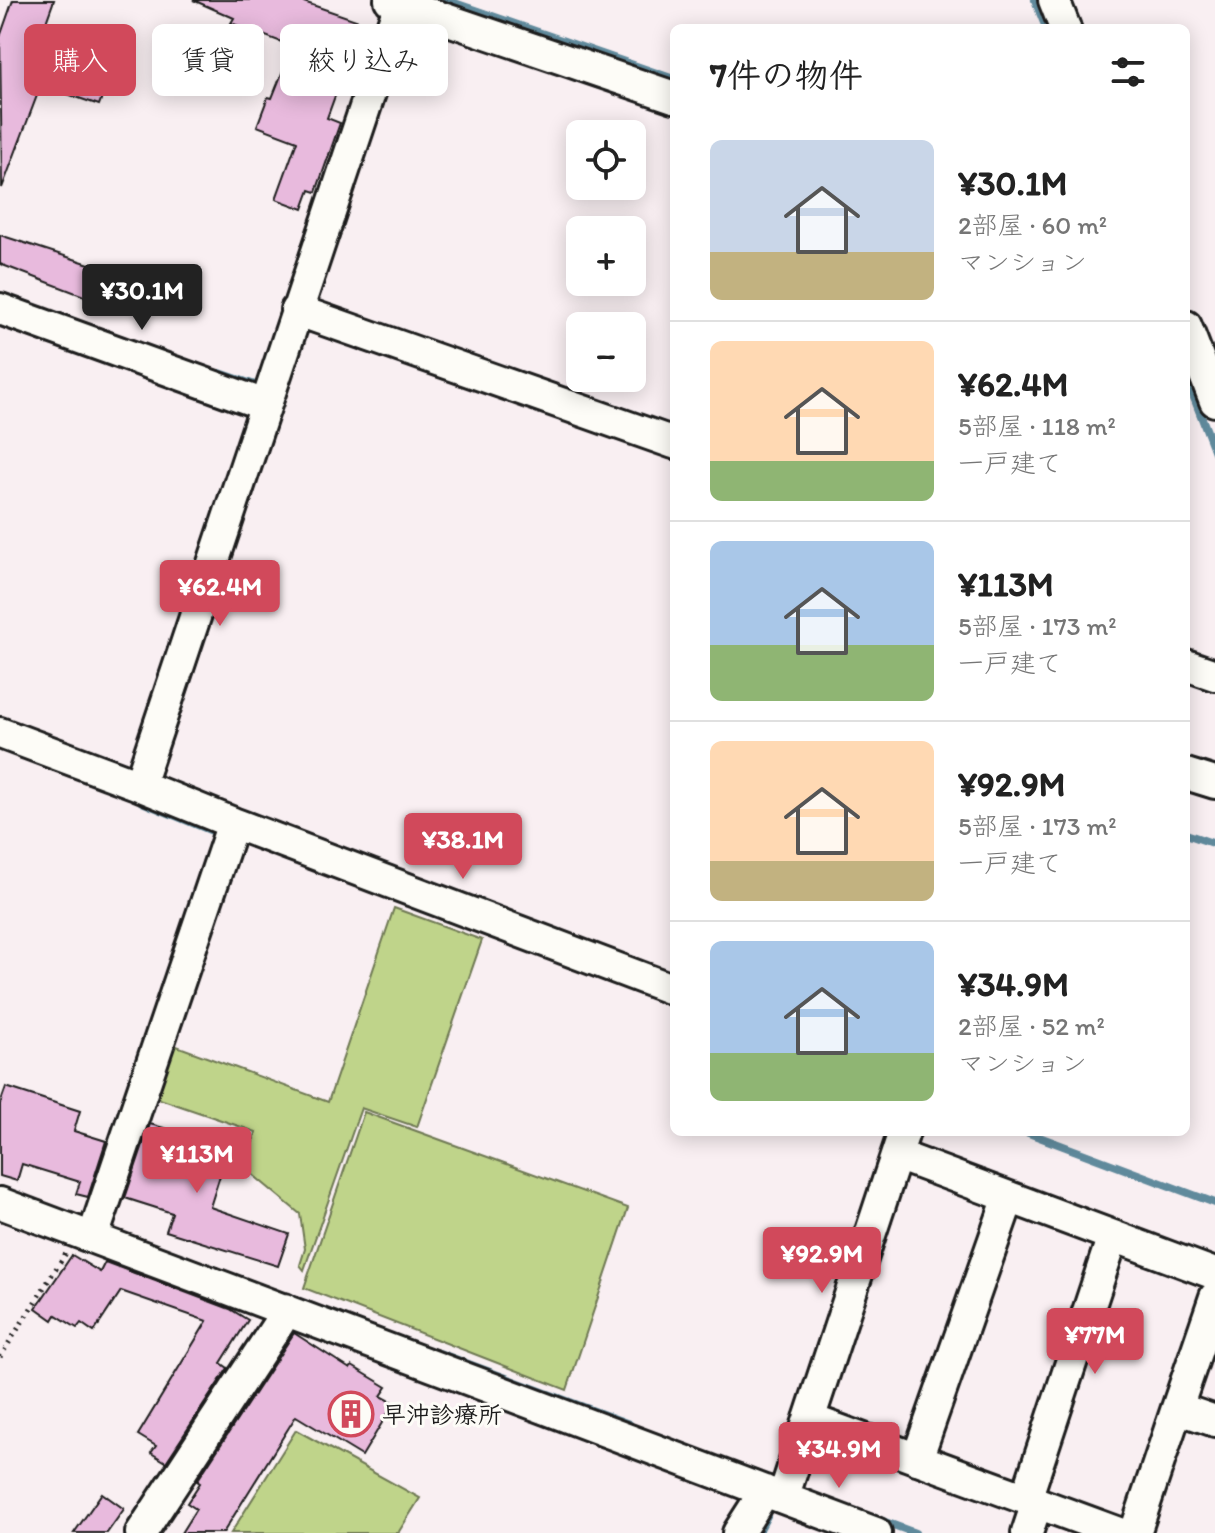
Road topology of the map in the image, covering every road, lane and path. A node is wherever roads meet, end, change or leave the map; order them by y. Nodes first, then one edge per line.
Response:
1 (1054, 0) edge
2 (395, 2) edge
3 (1063, 24) edge
4 (670, 96) edge
5 (0, 309) edge
6 (296, 310) junction
7 (1190, 336) edge
8 (1215, 401) edge
9 (265, 405) junction
10 (670, 442) edge
11 (1190, 666) edge
12 (1215, 675) edge
13 (0, 733) edge
14 (1190, 775) edge
15 (1215, 783) edge
16 (139, 785) junction
17 (230, 833) junction
18 (670, 989) edge
19 (900, 1144) edge
20 (1009, 1197) junction
21 (0, 1203) edge
22 (92, 1230) junction
23 (1113, 1236) junction
24 (1215, 1274) edge
25 (1215, 1297) edge
26 (284, 1309) junction
27 (0, 1357) edge
28 (1177, 1408) junction
29 (809, 1419) junction
30 (1215, 1421) edge
31 (917, 1459) junction
32 (781, 1490) junction
33 (1031, 1501) junction
34 (141, 1533) edge
35 (738, 1533) edge
36 (876, 1533) edge
37 (1027, 1533) edge
38 (1119, 1533) edge
39 (1135, 1533) edge

1 - 3 street
2 - 4 street
2 - 6 street
5 - 9 street
6 - 9 street
6 - 10 street
7 - 8 street
9 - 16 street
11 - 12 street
13 - 16 street
14 - 15 street
16 - 17 street
17 - 18 street
17 - 22 street
19 - 20 street
19 - 29 street
20 - 23 street
20 - 31 street
21 - 22 street
22 - 26 street
22 - 27 path
23 - 24 street
23 - 33 street
25 - 28 street
26 - 32 street
26 - 34 street
28 - 30 street
28 - 39 street
29 - 31 street
29 - 32 street
31 - 33 street
32 - 35 street
32 - 36 street
33 - 37 street
33 - 38 street

